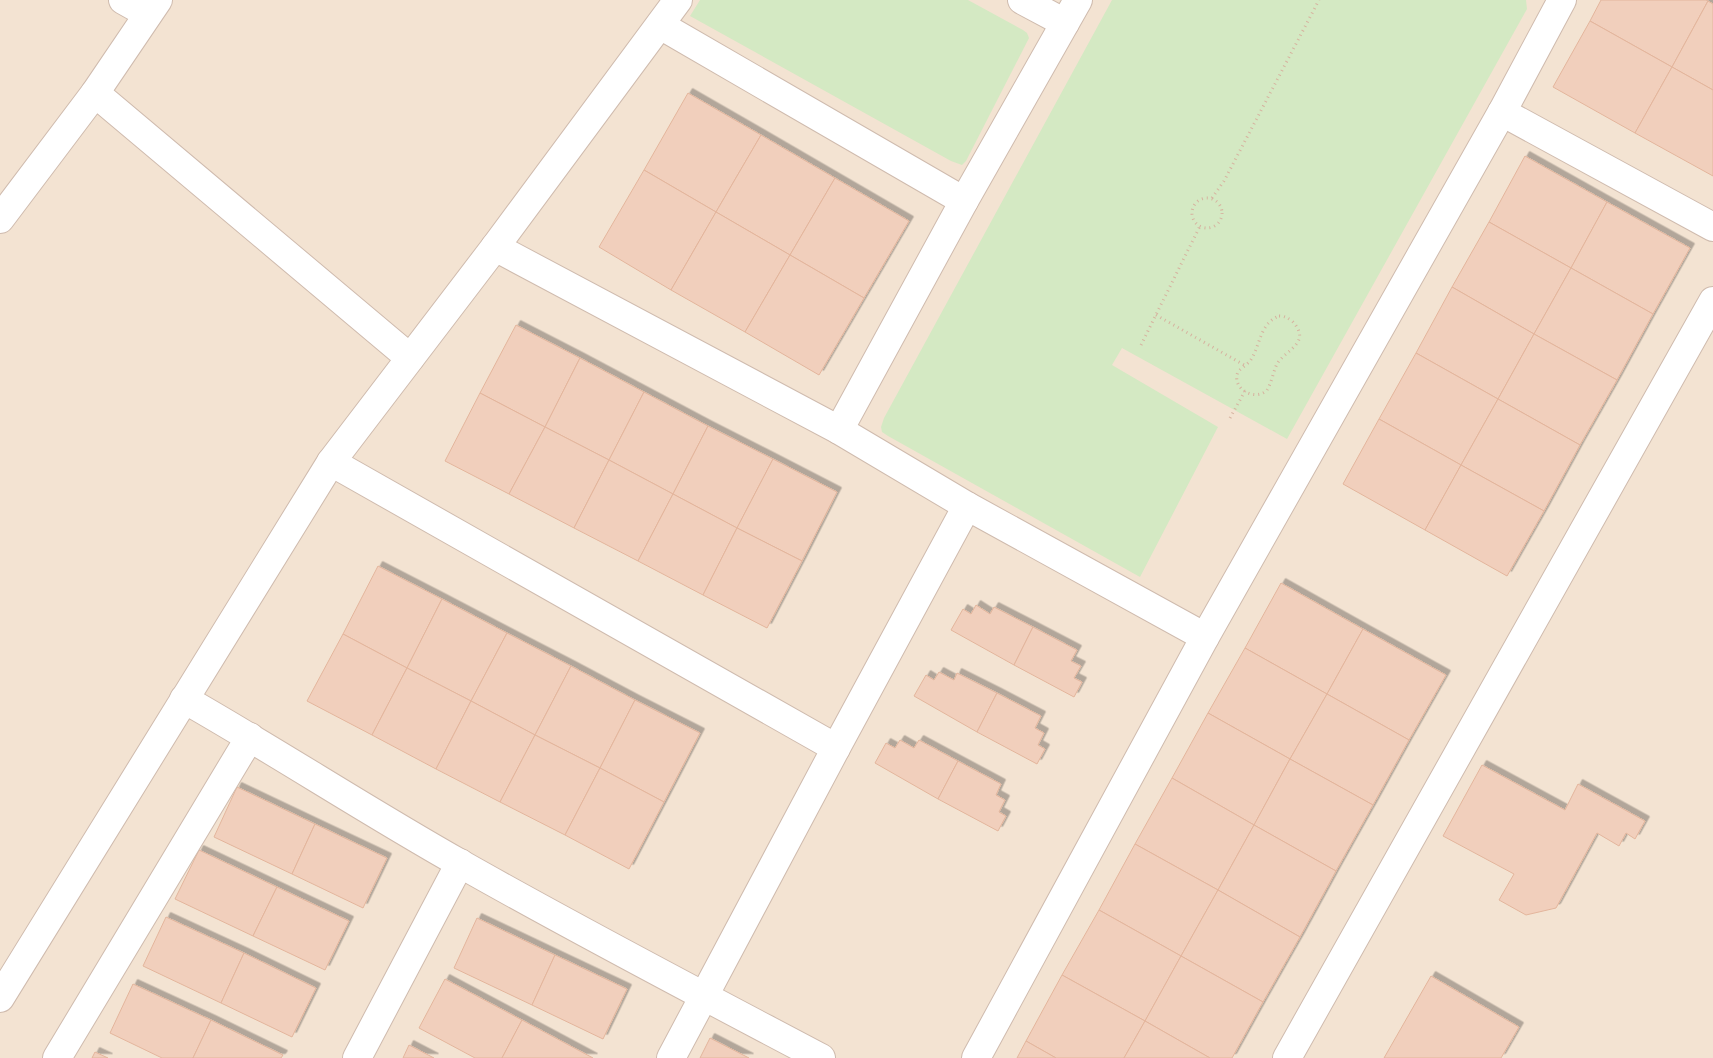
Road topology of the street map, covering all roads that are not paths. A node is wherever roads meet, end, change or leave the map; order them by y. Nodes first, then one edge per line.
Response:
1 (123, 0) edge
2 (678, 0) edge
3 (1022, 0) edge
4 (1562, 0) edge
5 (153, 7) edge
6 (1071, 12) edge
7 (660, 25) junction
8 (95, 93) junction
9 (1502, 112) junction
10 (964, 201) junction
11 (0, 220) edge
12 (1713, 227) edge
13 (495, 248) junction
14 (1713, 301) edge
15 (410, 358) junction
16 (839, 430) junction
17 (330, 462) junction
18 (967, 506) junction
19 (1205, 637) junction
20 (184, 699) junction
21 (250, 737) junction
22 (836, 748) junction
23 (460, 863) junction
24 (704, 997) junction
25 (0, 998) edge
26 (57, 1058) edge
27 (357, 1058) edge
28 (671, 1058) edge
29 (821, 1058) edge
30 (976, 1058) edge
31 (1287, 1058) edge

1 - 5 street
2 - 7 street
3 - 6 street
4 - 9 street
5 - 8 street
6 - 10 street
7 - 10 street
7 - 13 street
8 - 11 street
8 - 15 street
9 - 12 street
9 - 19 street
10 - 16 street
13 - 15 street
13 - 16 street
14 - 31 street
15 - 17 street
16 - 18 street
17 - 20 street
17 - 22 street
18 - 19 street
18 - 22 street
19 - 30 street
20 - 21 street
20 - 25 street
21 - 23 street
21 - 26 street
22 - 24 street
23 - 24 street
23 - 27 street
24 - 28 street
24 - 29 street

